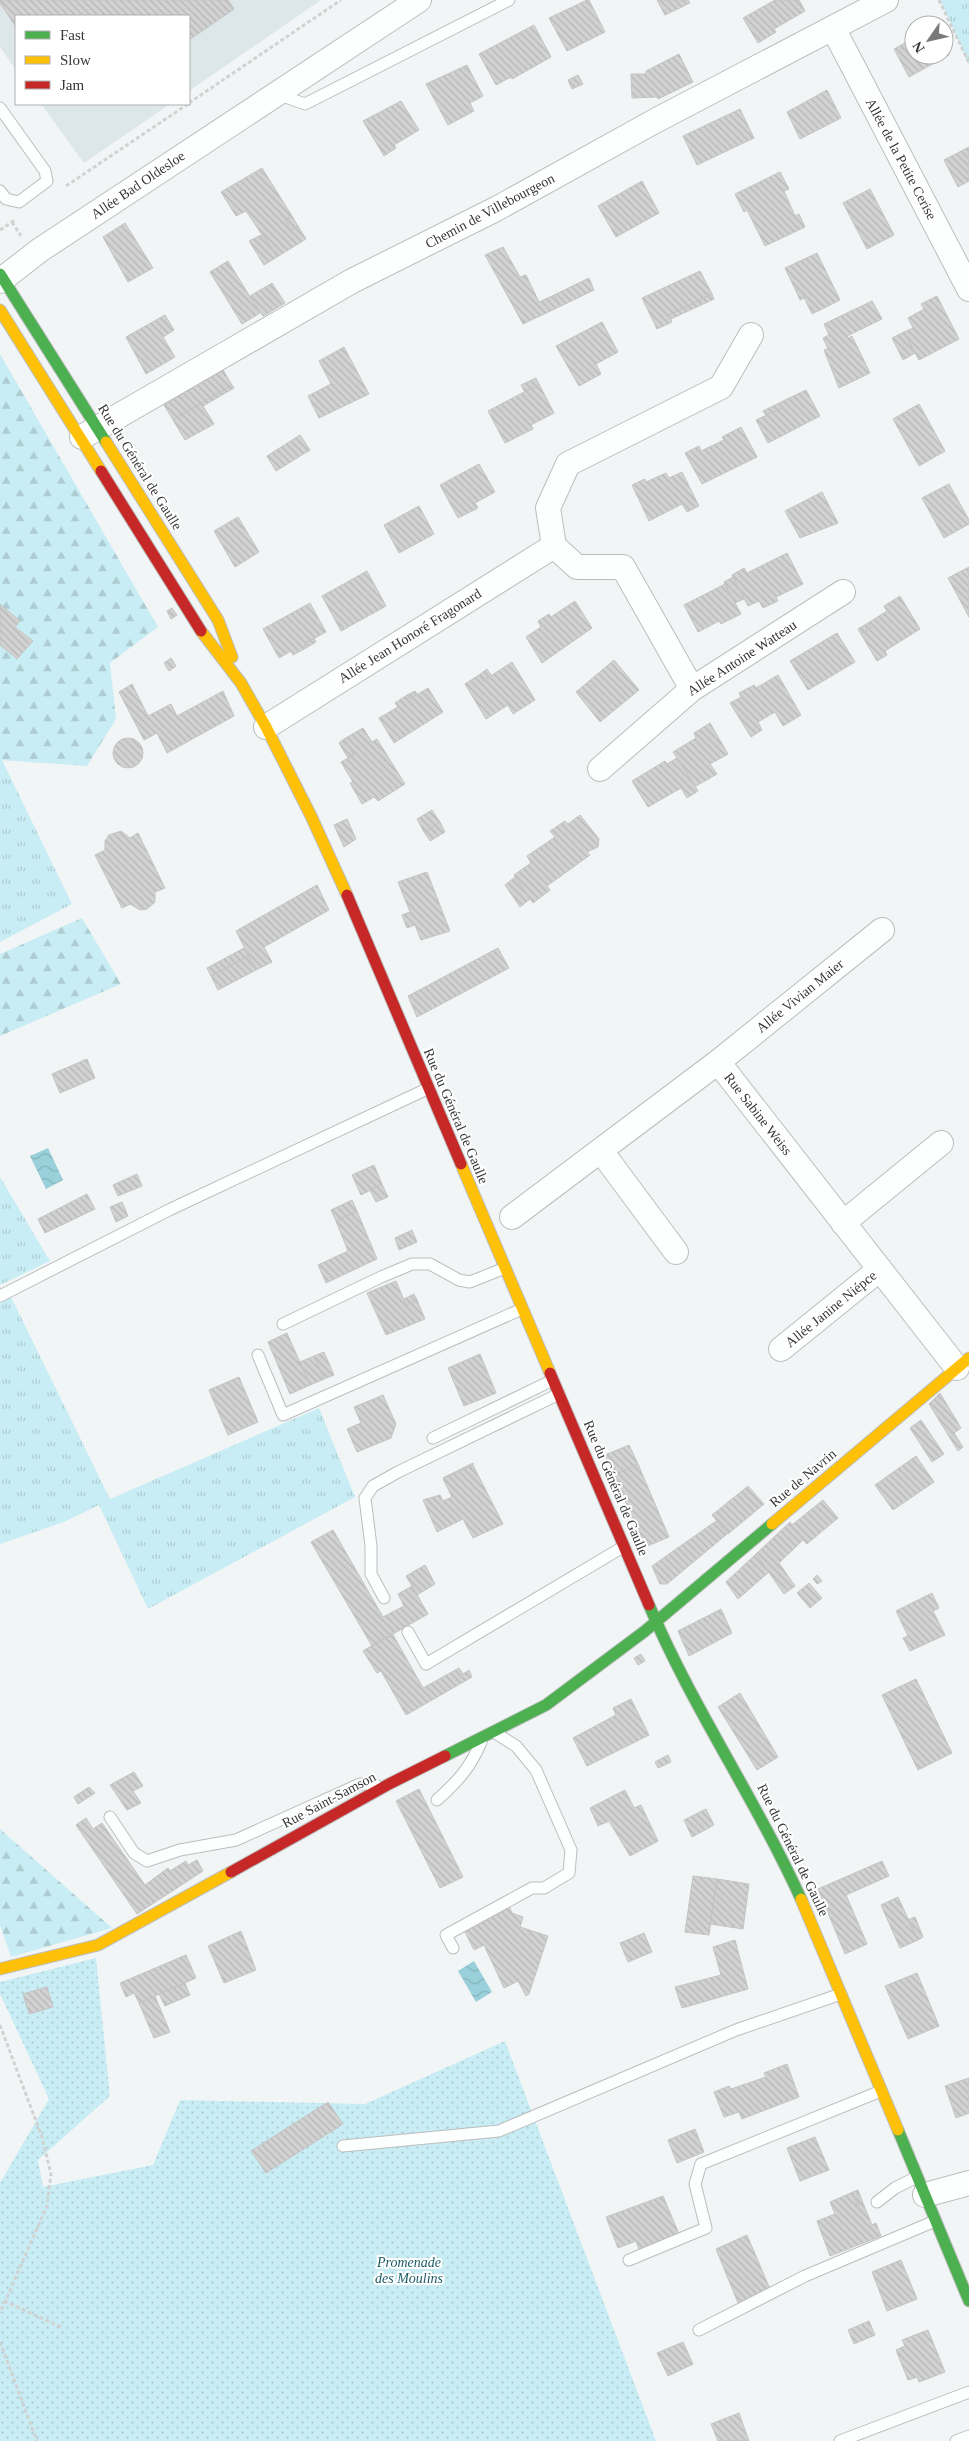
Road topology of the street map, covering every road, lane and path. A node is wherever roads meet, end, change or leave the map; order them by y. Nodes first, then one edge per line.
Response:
1 (341, 0) edge
2 (419, 0) edge
3 (510, 0) edge
4 (886, 0) edge
5 (939, 0) edge
6 (833, 28) junction
7 (969, 63) edge
8 (276, 94) junction
9 (190, 102) edge
10 (185, 105) edge
11 (0, 108) edge
12 (59, 190) dead end
13 (0, 191) edge
14 (19, 218) dead end
15 (0, 230) edge
16 (1, 278) edge
17 (969, 289) edge
18 (0, 310) edge
19 (751, 335) dead end
20 (89, 433) junction
21 (554, 546) junction
22 (843, 592) dead end
23 (241, 683) junction
24 (692, 689) junction
25 (266, 727) junction
26 (600, 769) dead end
27 (882, 930) dead end
28 (718, 1062) junction
29 (428, 1089) junction
30 (941, 1144) dead end
31 (601, 1151) junction
32 (512, 1217) dead end
33 (843, 1223) junction
34 (676, 1252) dead end
35 (505, 1268) junction
36 (880, 1269) junction
37 (0, 1296) edge
38 (522, 1309) junction
39 (283, 1324) dead end
40 (781, 1349) dead end
41 (258, 1355) dead end
42 (963, 1363) edge
43 (553, 1380) junction
44 (559, 1394) junction
45 (433, 1438) dead end
46 (625, 1546) junction
47 (384, 1598) dead end
48 (655, 1622) junction
49 (408, 1632) dead end
50 (488, 1733) junction
51 (389, 1784) junction
52 (437, 1800) dead end
53 (110, 1817) dead end
54 (453, 1948) dead end
55 (0, 1969) edge
56 (841, 1994) junction
57 (0, 2025) edge
58 (881, 2091) junction
59 (343, 2146) dead end
60 (969, 2183) edge
61 (921, 2186) junction
62 (877, 2202) dead end
63 (935, 2221) junction
64 (629, 2260) dead end
65 (4, 2301) junction
66 (969, 2301) edge
67 (0, 2313) edge
68 (62, 2326) dead end
69 (699, 2330) dead end
70 (0, 2342) edge
71 (969, 2392) edge
72 (969, 2436) edge
73 (37, 2441) edge
74 (840, 2441) edge
75 (956, 2441) edge

1 - 9 path
2 - 8 street, Allée Bad Oldesloe
3 - 8 lane
4 - 6 street, Chemin de Villebourgeon
5 - 7 path
6 - 17 street, Allée de la Petite Cerise
6 - 20 street, Chemin de Villebourgeon
8 - 16 street, Allée Bad Oldesloe
10 - 12 path
11 - 13 lane
14 - 15 path
16 - 20 main road, Rue du Général de Gaulle
18 - 20 main road, Rue du Général de Gaulle
19 - 21 street
20 - 23 main road, Rue du Général de Gaulle
20 - 23 main road, Rue du Général de Gaulle
21 - 24 street
21 - 25 street, Allée Jean Honoré Fragonard
22 - 24 street, Allée Antoine Watteau
23 - 25 main road, Rue du Général de Gaulle
24 - 26 street, Allée Antoine Watteau
25 - 29 main road, Rue du Général de Gaulle
27 - 28 street, Allée Vivian Maier
28 - 31 street, Rue Sabine Weiss
28 - 33 street, Rue Sabine Weiss
29 - 35 main road, Rue du Général de Gaulle
29 - 37 lane
30 - 33 street
31 - 32 street, Rue Sabine Weiss
31 - 34 street
33 - 36 street, Rue Sabine Weiss
35 - 38 main road, Rue du Général de Gaulle
35 - 39 lane
36 - 40 street, Allée Janine Niépce
36 - 42 street, Rue Sabine Weiss
38 - 41 lane
38 - 43 main road, Rue du Général de Gaulle
42 - 48 main road, Rue de Navrin
43 - 44 main road, Rue du Général de Gaulle
43 - 45 lane
44 - 46 main road, Rue du Général de Gaulle
44 - 47 lane
46 - 48 main road, Rue du Général de Gaulle
46 - 49 lane
48 - 50 main road, Rue Saint-Samson
48 - 56 main road, Rue du Général de Gaulle
50 - 51 main road, Rue Saint-Samson
50 - 52 lane
50 - 54 lane
51 - 53 lane
51 - 55 main road, Rue Saint-Samson
56 - 58 main road, Rue du Général de Gaulle
56 - 59 lane
57 - 65 path
58 - 61 main road, Rue du Général de Gaulle
58 - 64 lane
60 - 61 street
61 - 62 lane
61 - 63 main road, Rue du Général de Gaulle
63 - 66 main road, Rue du Général de Gaulle
63 - 69 lane
65 - 67 path
65 - 68 path
70 - 73 path
71 - 74 lane
72 - 75 lane

